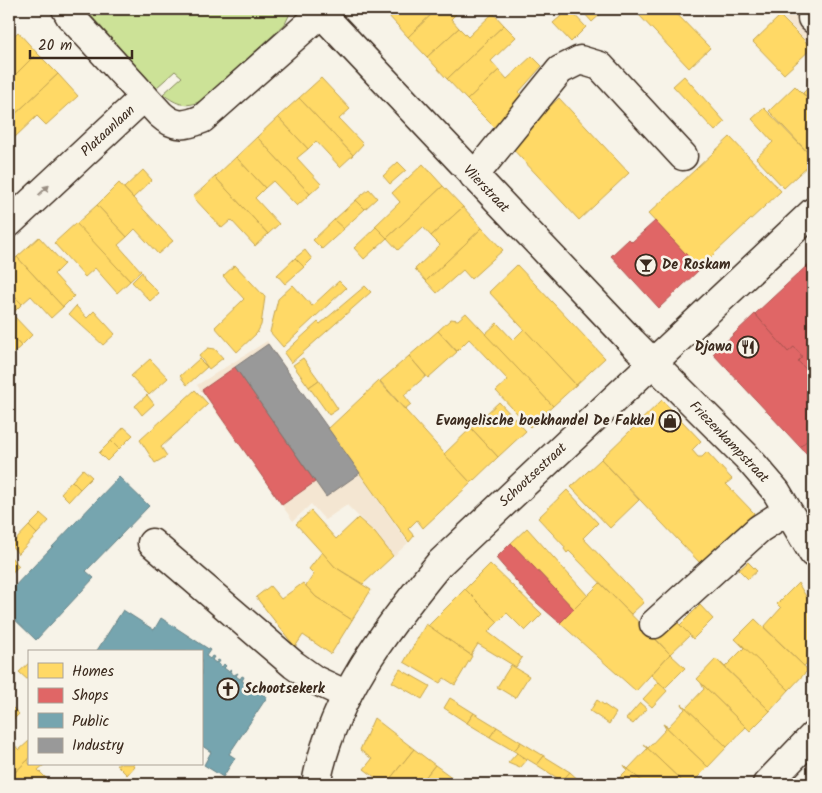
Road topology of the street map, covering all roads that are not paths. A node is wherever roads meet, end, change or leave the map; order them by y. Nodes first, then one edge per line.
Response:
1 (66, 9) edge
2 (321, 10) edge
3 (144, 97) junction
4 (683, 156) dead end
5 (474, 176) junction
6 (813, 212) edge
7 (9, 223) edge
8 (652, 363) junction
9 (787, 511) junction
10 (152, 543) dead end
11 (813, 553) edge
12 (654, 624) dead end
13 (347, 695) junction
14 (813, 736) edge
15 (316, 784) edge
16 (767, 784) edge

1 - 3 street
2 - 3 street, Plataanlaan
2 - 5 street, Vlierstraat
7 -> 3 street, Plataanlaan
4 - 5 street
5 - 8 street, Vlierstraat
6 - 8 street, Schootsestraat
8 - 9 street, Friezenkampstraat
8 - 13 street, Schootsestraat
9 - 11 street, Friezenkampstraat
9 - 12 street
10 - 13 street
13 - 15 street, Schootsestraat
14 - 16 street

